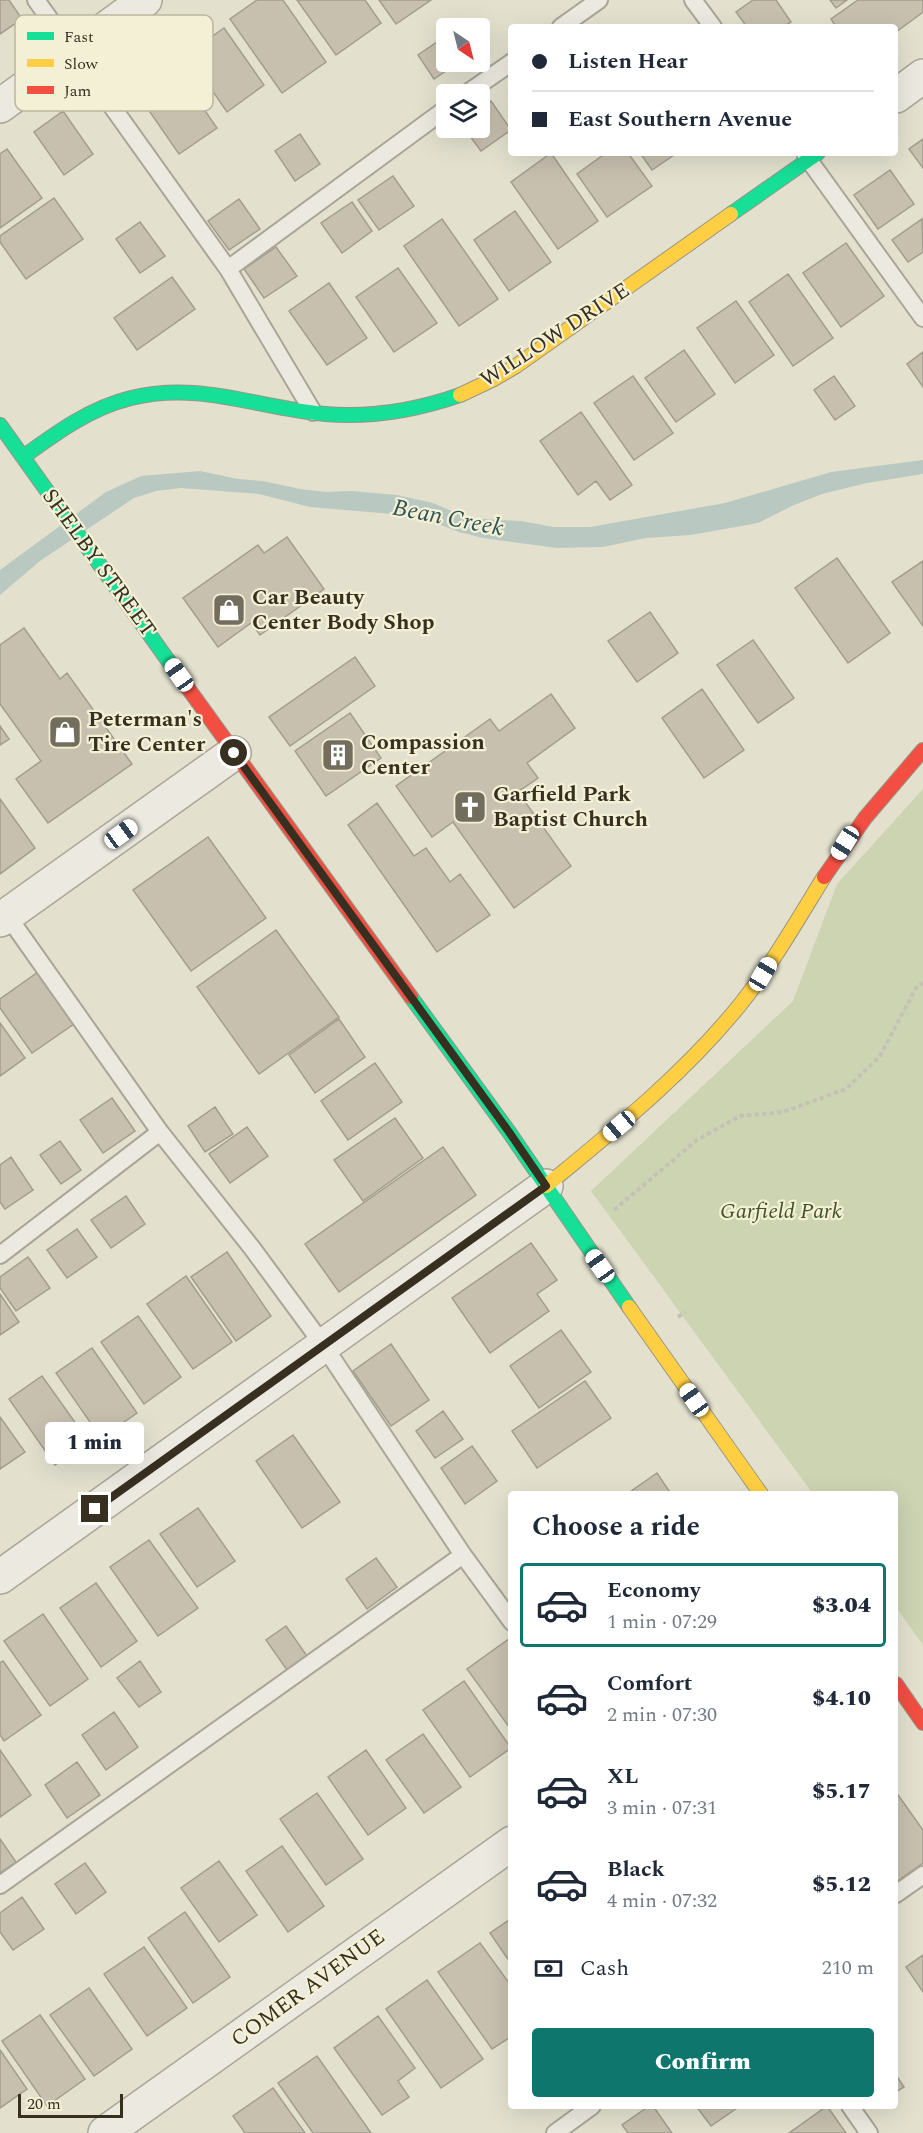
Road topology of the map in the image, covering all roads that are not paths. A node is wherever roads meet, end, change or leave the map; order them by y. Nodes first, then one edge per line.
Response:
1 (36, 0) edge
2 (145, 0) edge
3 (599, 0) edge
4 (693, 0) edge
5 (47, 15) edge
6 (125, 15) edge
7 (565, 24) edge
8 (711, 24) edge
9 (508, 65) edge
10 (923, 76) edge
11 (480, 84) edge
12 (15, 95) edge
13 (898, 95) edge
14 (0, 106) edge
15 (116, 111) edge
16 (436, 116) edge
17 (809, 156) edge
18 (811, 156) edge
19 (228, 269) junction
20 (923, 318) edge
21 (313, 412) junction
22 (0, 425) edge
23 (23, 457) junction
24 (923, 750) edge
25 (234, 753) junction
26 (4, 917) edge
27 (160, 1132) junction
28 (546, 1186) junction
29 (0, 1255) edge
30 (324, 1346) junction
31 (759, 1491) edge
32 (463, 1555) junction
33 (0, 1577) edge
34 (508, 1617) edge
35 (898, 1687) edge
36 (923, 1723) edge
37 (508, 1845) edge
38 (923, 1875) edge
39 (0, 1885) edge
40 (898, 1893) edge
41 (588, 2109) edge
42 (852, 2109) edge
43 (105, 2133) edge
44 (555, 2133) edge
45 (869, 2133) edge

1 - 5 lane
2 - 6 street
3 - 7 lane
4 - 8 lane
9 - 11 lane
10 - 13 street
12 - 14 street
15 - 19 lane
16 - 19 lane
17 - 21 street, WILLOW DRIVE
18 - 20 lane
19 - 21 lane
21 - 23 street, WILLOW DRIVE
22 - 23 street, SHELBY STREET
23 - 25 street, SHELBY STREET
24 - 28 street
25 - 26 street
25 - 28 street, SHELBY STREET
26 - 27 lane
27 - 29 lane
27 - 30 lane
28 - 30 street
28 - 31 street, SHELBY STREET
30 - 32 lane
30 - 33 street
32 - 34 lane
32 - 39 lane
35 - 36 street
37 - 43 street, COMER AVENUE
38 - 40 lane
41 - 44 lane
42 - 45 lane

